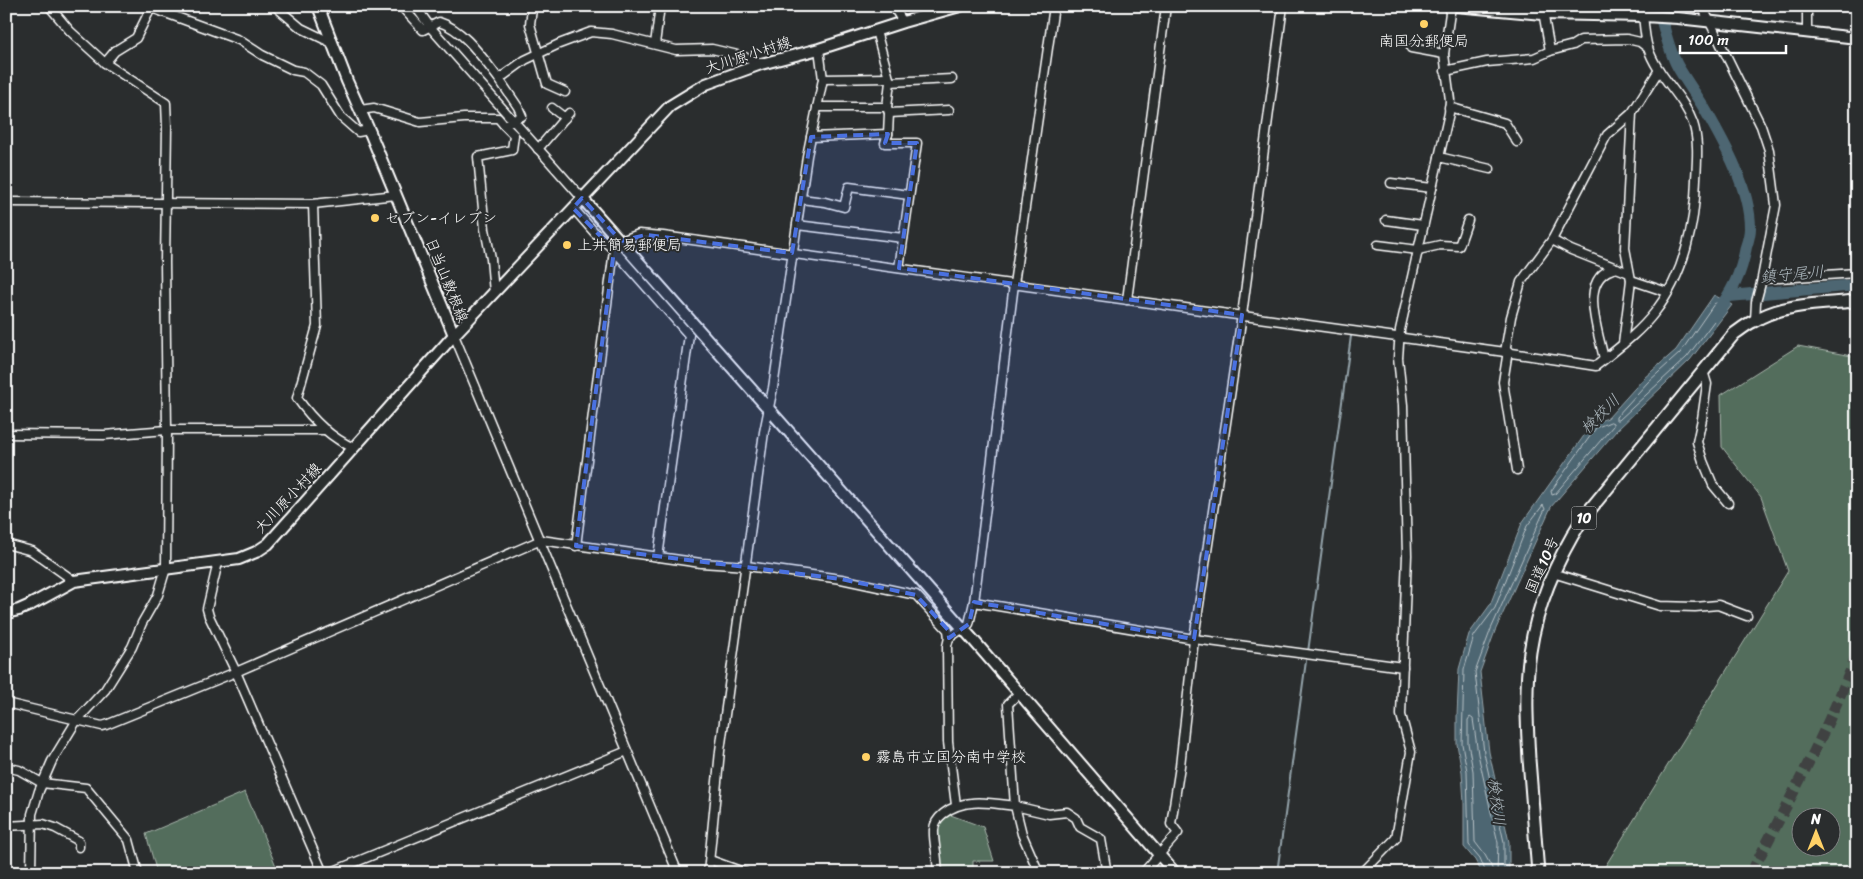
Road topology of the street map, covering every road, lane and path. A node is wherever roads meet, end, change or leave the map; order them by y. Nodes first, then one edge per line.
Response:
1 (49, 6) edge
2 (275, 6) edge
3 (318, 6) edge
4 (401, 6) edge
5 (415, 6) edge
6 (660, 6) edge
7 (893, 6) edge
8 (960, 6) edge
9 (1054, 6) edge
10 (1166, 6) edge
11 (1283, 6) edge
12 (1451, 6) edge
13 (1456, 6) edge
14 (1702, 6) edge
15 (1807, 6) edge
16 (152, 7) edge
17 (532, 9) dead end
18 (1542, 10) edge
19 (1643, 11) edge
20 (1710, 21) junction
21 (903, 22) junction
22 (431, 28) junction
23 (876, 31) junction
24 (1807, 31) junction
25 (1857, 38) edge
26 (332, 43) junction
27 (655, 44) junction
28 (1412, 48) dead end
29 (1648, 48) junction
30 (819, 50) junction
31 (1550, 51) junction
32 (540, 54) junction
33 (1444, 54) junction
34 (105, 63) junction
35 (761, 64) junction
36 (1659, 70) junction
37 (1445, 71) junction
38 (499, 79) junction
39 (823, 79) junction
40 (952, 79) dead end
41 (889, 80) junction
42 (562, 89) dead end
43 (817, 107) junction
44 (1450, 107) junction
45 (552, 108) dead end
46 (360, 110) junction
47 (888, 110) junction
48 (949, 110) dead end
49 (1632, 113) junction
50 (513, 121) junction
51 (504, 125) junction
52 (369, 130) junction
53 (888, 134) junction
54 (811, 138) junction
55 (1517, 142) dead end
56 (538, 149) junction
57 (1439, 157) junction
58 (1490, 169) dead end
59 (1391, 183) dead end
60 (1432, 188) junction
61 (396, 195) junction
62 (909, 195) junction
63 (582, 198) junction
64 (801, 199) junction
65 (6, 202) edge
66 (166, 204) junction
67 (313, 204) junction
68 (573, 208) junction
69 (1386, 220) dead end
70 (1468, 220) dead end
71 (797, 225) junction
72 (1423, 225) junction
73 (903, 238) junction
74 (1552, 240) junction
75 (621, 241) junction
76 (1378, 245) dead end
77 (614, 250) junction
78 (1418, 250) junction
79 (792, 253) junction
80 (899, 268) junction
81 (1617, 268) junction
82 (1857, 273) edge
83 (1630, 276) junction
84 (1762, 281) junction
85 (1014, 284) junction
86 (1667, 292) junction
87 (494, 293) junction
88 (1127, 300) junction
89 (1857, 301) edge
90 (1242, 315) junction
91 (1755, 320) junction
92 (454, 335) junction
93 (1400, 337) junction
94 (1623, 344) junction
95 (1506, 352) junction
96 (1604, 359) junction
97 (1703, 371) junction
98 (769, 408) junction
99 (167, 430) junction
100 (326, 430) junction
101 (6, 434) edge
102 (354, 448) junction
103 (1517, 470) dead end
104 (1728, 503) dead end
105 (541, 540) junction
106 (6, 544) edge
107 (576, 546) junction
108 (658, 557) junction
109 (218, 562) junction
110 (747, 566) junction
111 (166, 568) junction
112 (1553, 573) junction
113 (74, 581) junction
114 (974, 602) junction
115 (6, 612) edge
116 (1747, 616) dead end
117 (962, 628) junction
118 (949, 638) junction
119 (1194, 639) junction
120 (1403, 667) junction
121 (236, 672) junction
122 (1020, 693) junction
123 (6, 703) edge
124 (77, 720) junction
125 (627, 751) junction
126 (6, 767) edge
127 (42, 784) junction
128 (956, 805) junction
129 (1015, 806) junction
130 (32, 824) junction
131 (6, 826) edge
132 (78, 847) dead end
133 (1159, 854) junction
134 (710, 860) junction
135 (32, 873) edge
136 (138, 873) edge
137 (323, 873) edge
138 (329, 873) edge
139 (678, 873) edge
140 (708, 873) edge
141 (746, 873) edge
142 (937, 873) edge
143 (1038, 873) edge
144 (1109, 873) edge
145 (1143, 873) edge
146 (1175, 873) edge
147 (1362, 873) edge
148 (1538, 873) edge

1 - 34 street
2 - 26 street
3 - 26 main road, 日当山敷根線
4 - 22 street
5 - 22 street
6 - 27 street
7 - 21 street
8 - 21 main road, 大川原小村線
9 - 85 street
10 - 88 street
11 - 90 street
12 - 33 street
13 - 18 main road
14 - 20 street
15 - 24 street
16 - 34 street
16 - 52 street
17 - 32 street
18 - 19 main road
18 - 31 street
19 - 20 main road
19 - 29 street
20 - 24 main road
20 - 84 street
21 - 23 main road, 大川原小村線
22 - 38 street
22 - 50 street
23 - 30 main road, 大川原小村線
23 - 41 street
24 - 25 main road
26 - 46 main road, 日当山敷根線
27 - 32 street
27 - 35 street
28 - 33 street
29 - 31 street
29 - 36 street
30 - 35 main road, 大川原小村線
30 - 39 street
31 - 37 street
32 - 38 street
32 - 42 street
33 - 37 street
34 - 66 street
35 - 63 main road, 大川原小村線
36 - 49 street
36 - 86 street
37 - 44 street
38 - 50 street
39 - 41 street
39 - 43 street
40 - 41 street
41 - 47 street
43 - 47 street
43 - 54 street
44 - 55 street
44 - 57 street
45 - 56 street
46 - 51 street
46 - 52 main road, 日当山敷根線
47 - 48 street
47 - 53 street
49 - 74 street
49 - 83 street
50 - 51 street
50 - 56 street
51 - 87 street
52 - 61 main road, 日当山敷根線
53 - 54 street
53 - 62 street
54 - 64 street
56 - 63 street
57 - 58 street
57 - 60 street
59 - 60 street
60 - 72 street
61 - 67 street
61 - 92 main road, 日当山敷根線
62 - 64 street
62 - 73 street
63 - 68 main road, 日当山敷根線
63 - 75 main road
64 - 71 street
65 - 66 street
66 - 67 street
66 - 99 street
67 - 100 street
68 - 77 street
68 - 87 main road, 日当山敷根線
69 - 72 street
70 - 78 street
71 - 73 street
71 - 79 street
72 - 78 street
73 - 80 street
74 - 81 street
74 - 95 street
75 - 79 street
75 - 98 main road
76 - 78 street
77 - 107 street
77 - 108 street
78 - 93 street
79 - 80 street
79 - 98 street
80 - 85 street
81 - 83 street
81 - 96 street
82 - 84 street
83 - 86 street
83 - 94 street
84 - 91 street
85 - 88 street
85 - 114 street
86 - 94 street
87 - 92 main road, 日当山敷根線
88 - 90 street
89 - 91 highway, 国道10号 / 10
90 - 93 street
90 - 119 street
91 - 97 highway, 国道10号 / 10
92 - 102 main road, 大川原小村線
92 - 105 street
93 - 95 street
93 - 120 street
94 - 96 street
95 - 96 street
95 - 103 street
97 - 104 street
97 - 112 highway, 国道10号 / 10
98 - 110 street
98 - 117 main road
99 - 100 street
99 - 101 street
99 - 111 street
100 - 102 street
102 - 109 main road, 大川原小村線
105 - 107 street
105 - 121 street
105 - 125 street
106 - 113 street
107 - 108 street
108 - 110 street
109 - 111 main road, 大川原小村線
109 - 121 street
110 - 118 street
110 - 134 street
111 - 113 main road, 大川原小村線
111 - 124 street
112 - 116 street
112 - 148 highway, 国道10号 / 10
113 - 115 main road, 大川原小村線
114 - 117 street
114 - 119 street
117 - 118 street
117 - 122 main road
118 - 128 street
119 - 120 street
119 - 133 street
120 - 147 street
121 - 124 street
121 - 137 street
122 - 129 street
122 - 133 main road
123 - 124 street
124 - 127 street
125 - 138 street
125 - 139 street
126 - 127 street
127 - 130 street
127 - 136 street
128 - 129 street
128 - 142 street
129 - 143 street
129 - 144 street
130 - 131 street
130 - 132 street
130 - 135 street
133 - 145 street
133 - 146 main road
134 - 140 street
134 - 141 street

